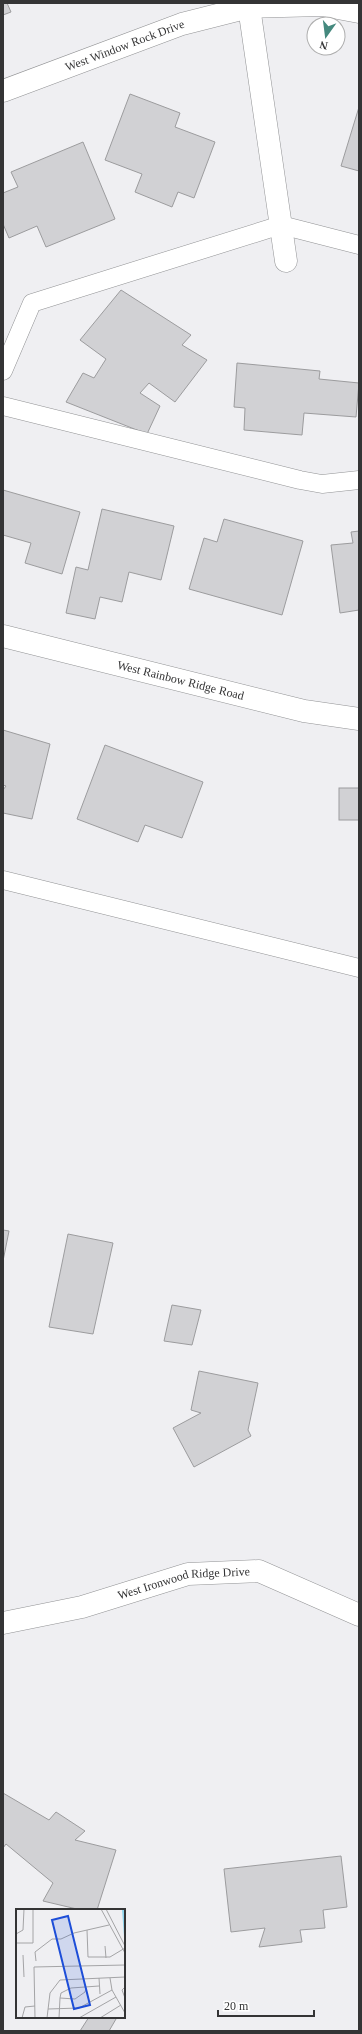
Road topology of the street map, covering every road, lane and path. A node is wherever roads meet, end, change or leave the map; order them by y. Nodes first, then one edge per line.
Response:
1 (249, 6) junction
2 (359, 12) edge
3 (3, 91) edge
4 (281, 225) junction
5 (359, 245) edge
6 (286, 261) dead end
7 (3, 371) edge
8 (3, 406) edge
9 (359, 480) edge
10 (3, 636) edge
11 (359, 719) edge
12 (3, 880) edge
13 (359, 968) edge
14 (359, 1615) edge
15 (3, 1624) edge

1 - 2 street, West Window Rock Drive
1 - 3 street, West Window Rock Drive
1 - 4 street
4 - 5 lane
4 - 6 street
4 - 7 lane
8 - 9 lane
10 - 11 street, West Rainbow Ridge Road
12 - 13 lane
14 - 15 street, West Ironwood Ridge Drive

